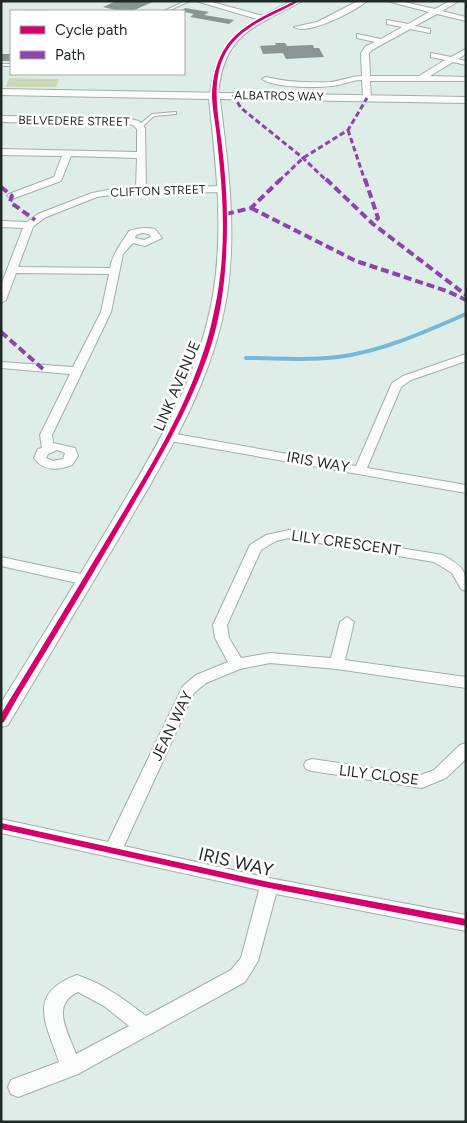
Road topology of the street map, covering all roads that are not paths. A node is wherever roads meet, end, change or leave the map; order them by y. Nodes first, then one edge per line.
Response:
1 (188, 1) edge
2 (199, 1) edge
3 (298, 1) edge
4 (364, 1) edge
5 (390, 1) edge
6 (456, 1) edge
7 (341, 3) dead end
8 (354, 6) junction
9 (168, 10) edge
10 (346, 10) junction
11 (435, 12) junction
12 (318, 14) dead end
13 (362, 14) dead end
14 (263, 18) junction
15 (332, 18) junction
16 (466, 19) edge
17 (390, 22) dead end
18 (319, 24) junction
19 (408, 26) junction
20 (298, 27) dead end
21 (334, 30) dead end
22 (427, 31) dead end
23 (360, 36) dead end
24 (381, 41) junction
25 (466, 51) edge
26 (434, 55) dead end
27 (451, 60) junction
28 (465, 63) edge
29 (266, 78) dead end
30 (366, 78) junction
31 (466, 79) edge
32 (420, 83) junction
33 (1, 92) edge
34 (214, 95) junction
35 (367, 98) junction
36 (466, 100) edge
37 (175, 113) dead end
38 (2, 122) edge
39 (140, 126) junction
40 (1, 152) edge
41 (67, 154) junction
42 (141, 155) junction
43 (225, 189) junction
44 (141, 191) junction
45 (12, 196) dead end
46 (1, 224) edge
47 (29, 224) junction
48 (131, 240) dead end
49 (13, 270) junction
50 (115, 271) junction
51 (1, 300) edge
52 (466, 356) edge
53 (1, 365) edge
54 (75, 372) junction
55 (170, 437) junction
56 (48, 448) dead end
57 (360, 470) junction
58 (466, 489) edge
59 (1, 561) edge
60 (86, 580) junction
61 (466, 586) edge
62 (346, 622) dead end
63 (237, 664) junction
64 (337, 664) junction
65 (466, 683) edge
66 (1, 720) edge
67 (466, 750) edge
68 (312, 765) dead end
69 (1, 826) edge
70 (113, 850) junction
71 (269, 885) junction
72 (466, 923) edge
73 (144, 1026) junction
74 (71, 1067) junction
75 (18, 1087) dead end

1 - 9 lane
2 - 14 street
3 - 14 street, LINK AVENUE
4 - 8 street
5 - 11 street
6 - 11 street
7 - 8 street
8 - 10 street
10 - 13 street
10 - 15 street
11 - 16 street
11 - 19 street
12 - 15 street
14 - 34 street, LINK AVENUE
15 - 18 street
17 - 19 street
18 - 20 street
18 - 21 street
19 - 22 street
19 - 24 street
23 - 24 street
24 - 30 street
25 - 27 street
26 - 27 street
27 - 28 street
27 - 32 street
29 - 30 street
30 - 32 street
30 - 35 street
31 - 32 street
33 - 34 street, ALBATROS WAY
34 - 35 street, ALBATROS WAY
34 - 43 street, LINK AVENUE
35 - 36 street, ALBATROS WAY
37 - 39 lane
38 - 39 street, BELVEDERE STREET
39 - 42 street, BELVEDERE STREET
40 - 41 street
41 - 42 street
41 - 45 street
42 - 44 street, BELVEDERE STREET
43 - 44 street, CLIFTON STREET
43 - 55 street, LINK AVENUE
44 - 47 street, CLIFTON STREET
46 - 47 street
47 - 49 street
48 - 50 street
49 - 50 street
49 - 51 street
50 - 54 street
52 - 57 street
53 - 54 street
54 - 56 street
55 - 57 street, IRIS WAY
55 - 60 street, LINK AVENUE
57 - 58 street, IRIS WAY
59 - 60 street
60 - 66 street, LINK AVENUE
61 - 63 street, LILY CRESCENT
62 - 64 street
63 - 64 street, JEAN WAY
63 - 70 street, JEAN WAY
64 - 65 street, JEAN WAY
67 - 68 street, LILY CLOSE
69 - 70 street, IRIS WAY
70 - 71 street, IRIS WAY
71 - 72 street, IRIS WAY
71 - 73 street
73 - 74 street
73 - 74 street
74 - 75 street

